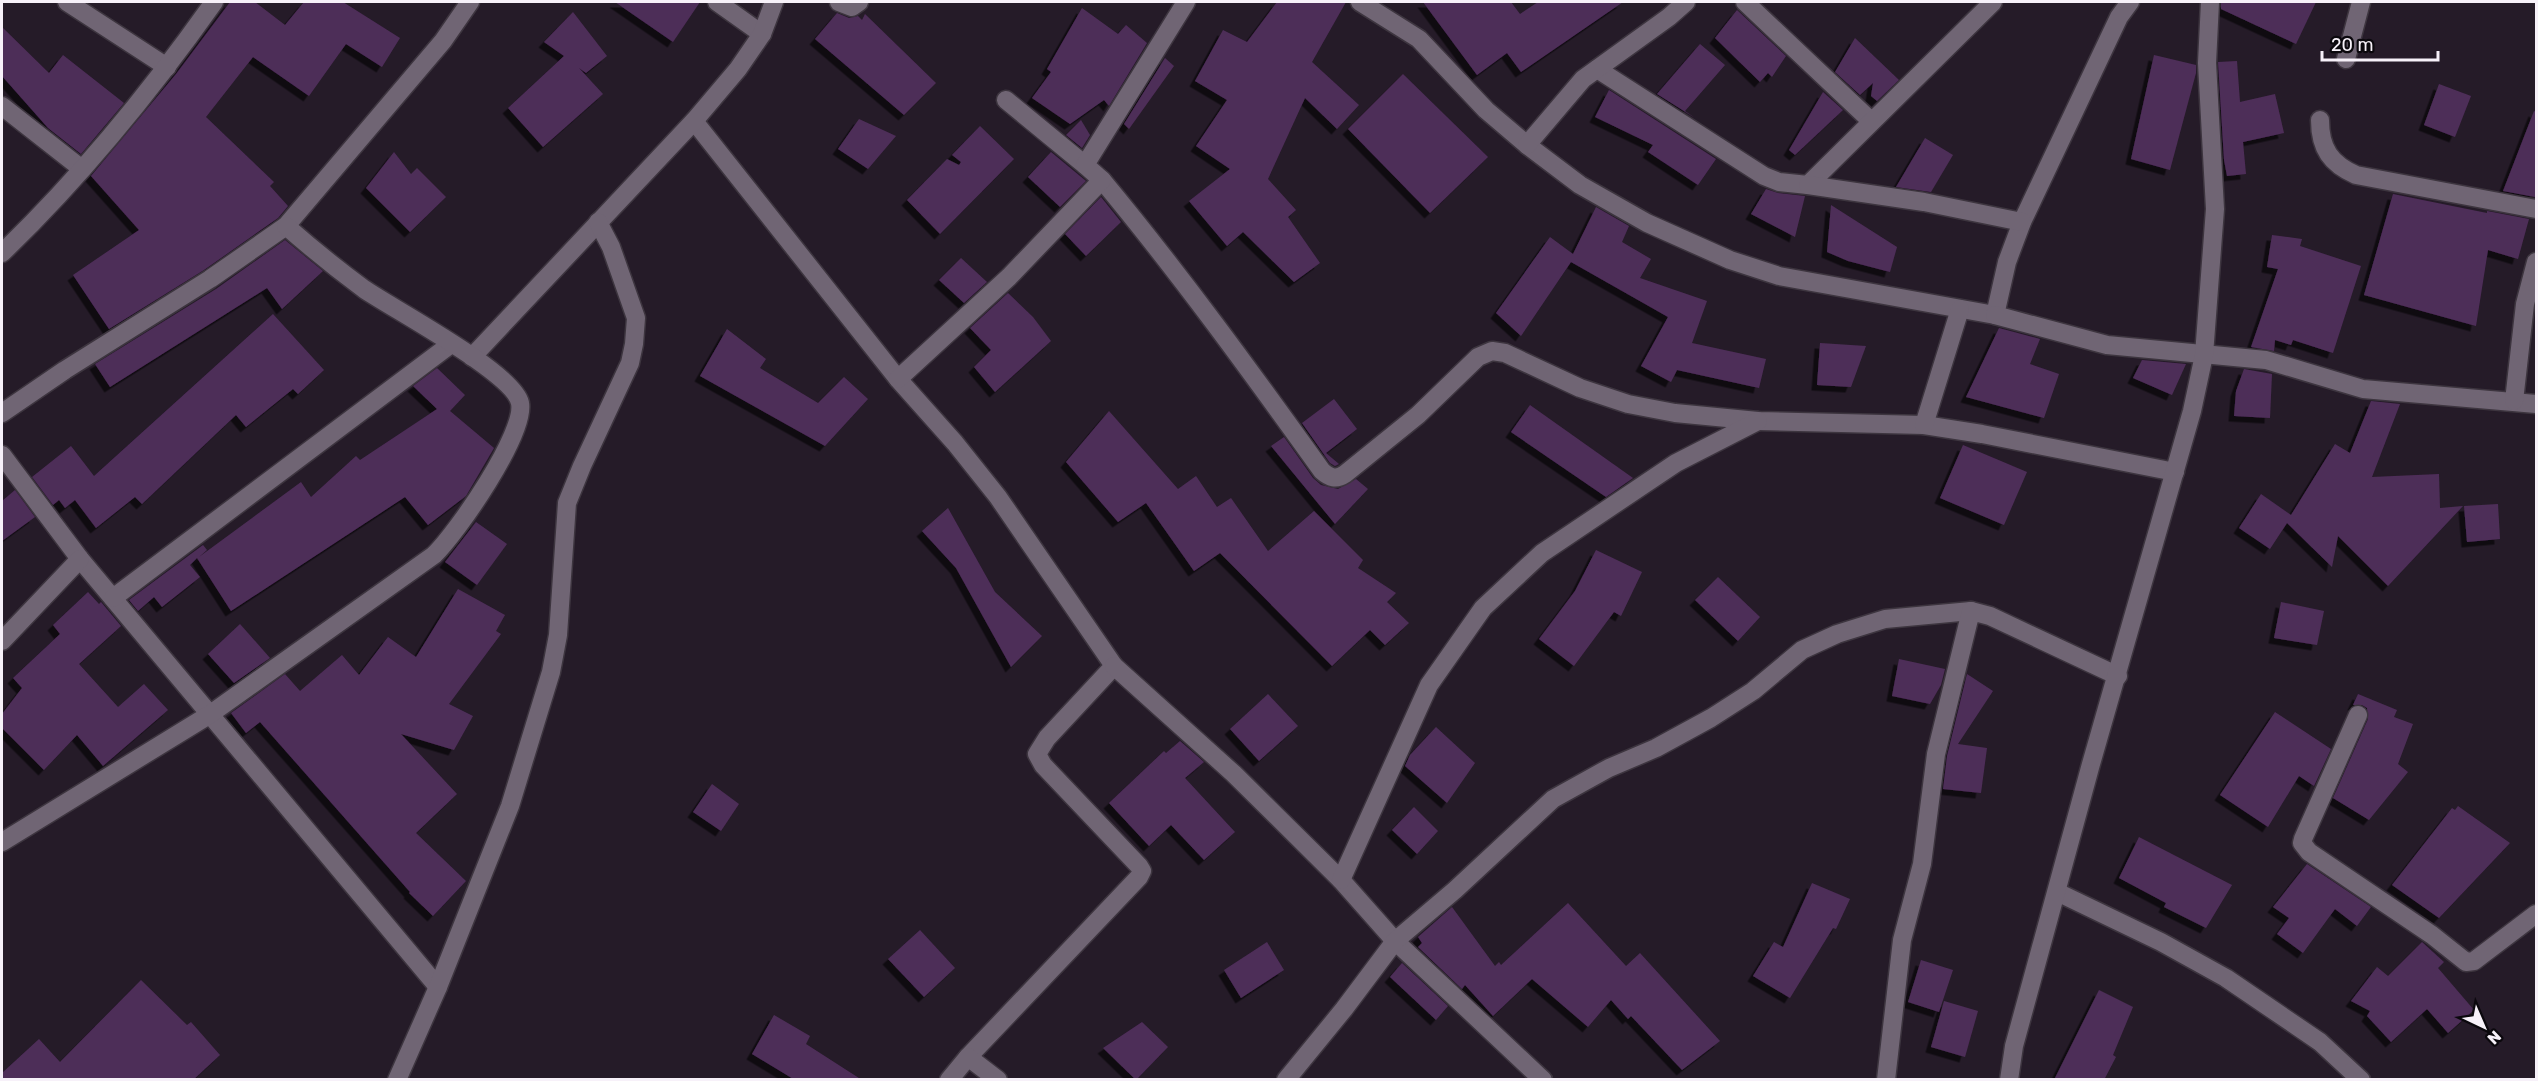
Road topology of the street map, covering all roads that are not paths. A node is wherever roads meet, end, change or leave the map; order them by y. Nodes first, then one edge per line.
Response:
1 (67, 2) edge
2 (214, 2) edge
3 (470, 2) edge
4 (717, 2) edge
5 (774, 2) edge
6 (839, 2) edge
7 (859, 2) edge
8 (1186, 2) edge
9 (1360, 2) edge
10 (1686, 2) edge
11 (1745, 2) edge
12 (1993, 2) edge
13 (2130, 2) edge
14 (2210, 2) edge
15 (2361, 2) edge
16 (762, 34) junction
17 (2346, 59) dead end
18 (167, 68) junction
19 (1597, 69) junction
20 (1006, 100) dead end
21 (2, 106) edge
22 (2320, 120) dead end
23 (694, 121) junction
24 (1871, 121) junction
25 (1527, 145) junction
26 (1085, 165) junction
27 (82, 169) junction
28 (1102, 180) junction
29 (1808, 185) junction
30 (2536, 209) edge
31 (598, 222) junction
32 (2022, 222) junction
33 (286, 226) junction
34 (2, 253) edge
35 (2536, 262) edge
36 (1960, 309) junction
37 (1995, 315) junction
38 (451, 344) junction
39 (2204, 355) junction
40 (472, 357) junction
41 (898, 379) junction
42 (2514, 401) junction
43 (2536, 404) edge
44 (2, 413) edge
45 (1758, 421) junction
46 (1924, 425) junction
47 (2, 455) edge
48 (2175, 472) junction
49 (80, 560) junction
50 (113, 598) junction
51 (1971, 611) junction
52 (2, 641) edge
53 (1114, 666) junction
54 (2118, 676) junction
55 (2358, 714) dead end
56 (209, 715) junction
57 (2, 842) edge
58 (1341, 880) junction
59 (2057, 892) junction
60 (2536, 914) edge
61 (1395, 941) junction
62 (438, 987) junction
63 (968, 1057) junction
64 (397, 1080) edge
65 (949, 1080) edge
66 (998, 1080) edge
67 (1286, 1080) edge
68 (1543, 1080) edge
69 (1886, 1080) edge
70 (2009, 1080) edge
71 (2361, 1080) edge

1 - 18 street
2 - 18 street
3 - 33 street
4 - 16 street
5 - 16 street
6 - 7 street
8 - 26 street
9 - 25 street
10 - 19 street
11 - 24 street
12 - 24 street
13 - 32 street
14 - 39 street
15 - 17 street
16 - 23 street
18 - 27 street
19 - 25 street
19 - 29 street
20 - 26 street
21 - 27 street
22 - 30 street
23 - 31 street
23 - 41 street
24 - 29 street
25 - 36 street
26 - 28 street
27 - 34 street
28 - 41 street
28 - 45 street
29 - 32 street
31 - 40 street
31 - 62 street
32 - 37 street
33 - 38 street
33 - 44 street
35 - 42 street
36 - 37 street
36 - 46 street
37 - 39 street
38 - 40 street
38 - 50 street
39 - 42 street
39 - 48 street
40 - 56 street
41 - 53 street
42 - 43 street
45 - 46 street
45 - 58 street
46 - 48 street
47 - 49 street
48 - 54 street
49 - 50 street
49 - 52 street
50 - 56 street
51 - 54 street
51 - 61 street
51 - 69 street
53 - 58 street
53 - 63 street
54 - 59 street
55 - 60 street
56 - 57 street
56 - 62 street
58 - 61 street
59 - 70 street
59 - 71 street
61 - 67 street
61 - 68 street
62 - 64 street
63 - 65 street
63 - 66 street

